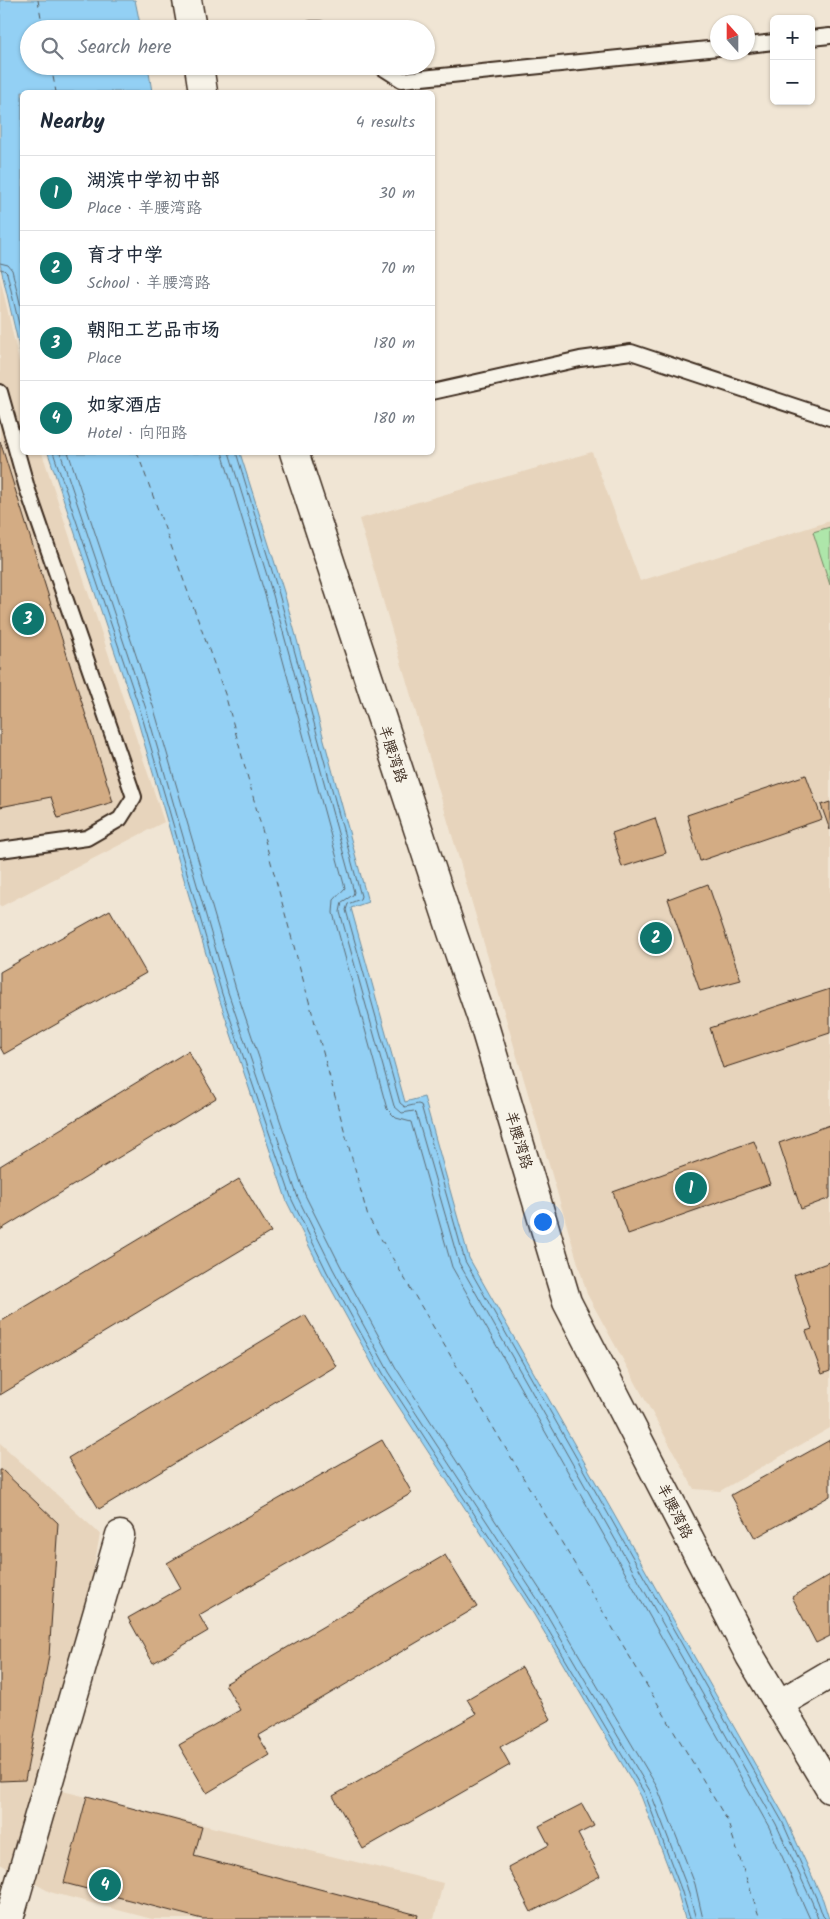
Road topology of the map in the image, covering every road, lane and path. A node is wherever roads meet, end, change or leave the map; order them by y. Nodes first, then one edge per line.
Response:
1 (187, 0) edge
2 (190, 20) edge
3 (830, 36) edge
4 (815, 38) edge
5 (770, 42) edge
6 (755, 44) edge
7 (710, 49) edge
8 (200, 75) edge
9 (394, 75) edge
10 (203, 90) edge
11 (435, 391) edge
12 (0, 392) edge
13 (830, 418) edge
14 (295, 455) edge
15 (0, 850) edge
16 (120, 1535) dead end
17 (830, 1674) edge
18 (779, 1704) junction
19 (830, 1789) edge
20 (9, 1919) edge

1 - 2 street
3 - 4 lane
5 - 6 lane
7 - 9 lane
8 - 10 street
11 - 13 lane
12 - 15 lane
14 - 18 street, 羊腰湾路
16 - 20 street
17 - 18 street
18 - 19 street, 羊腰湾路

